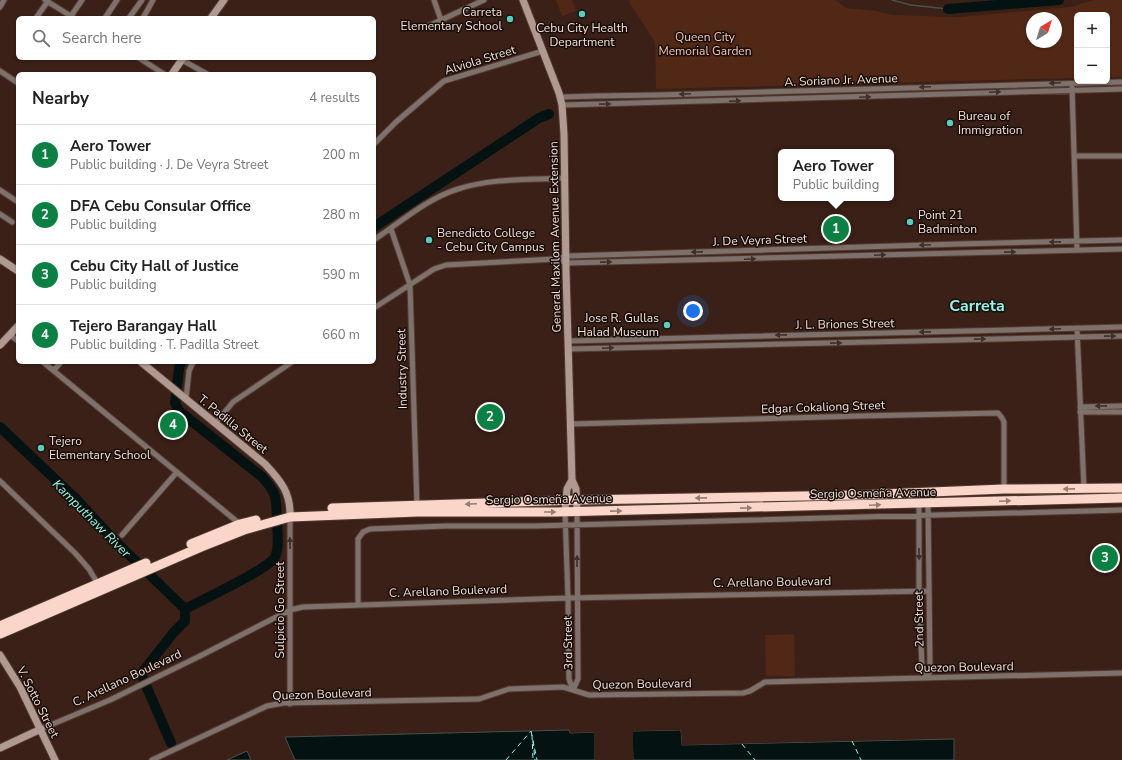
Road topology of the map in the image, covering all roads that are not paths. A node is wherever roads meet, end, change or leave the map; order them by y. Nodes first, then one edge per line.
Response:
1 (4, 0) edge
2 (82, 0) edge
3 (117, 0) edge
4 (142, 0) edge
5 (153, 0) edge
6 (223, 0) edge
7 (434, 0) edge
8 (484, 0) edge
9 (523, 0) edge
10 (46, 1) edge
11 (0, 7) edge
12 (37, 16) edge
13 (70, 16) edge
14 (73, 16) edge
15 (105, 16) edge
16 (130, 16) edge
17 (143, 16) edge
18 (213, 16) edge
19 (441, 20) junction
20 (424, 28) dead end
21 (543, 51) junction
22 (142, 60) edge
23 (182, 60) edge
24 (185, 60) edge
25 (0, 71) edge
26 (161, 72) edge
27 (173, 72) edge
28 (204, 72) edge
29 (16, 82) edge
30 (1122, 82) edge
31 (1072, 83) junction
32 (1122, 89) edge
33 (1073, 90) junction
34 (561, 102) junction
35 (376, 142) edge
36 (1074, 156) junction
37 (1122, 156) edge
38 (565, 178) junction
39 (0, 190) edge
40 (16, 201) edge
41 (0, 214) edge
42 (12, 222) dead end
43 (391, 228) junction
44 (376, 239) edge
45 (1122, 240) edge
46 (1076, 241) junction
47 (1122, 249) edge
48 (1077, 250) junction
49 (711, 252) junction
50 (0, 259) edge
51 (567, 259) junction
52 (711, 260) junction
53 (16, 270) edge
54 (410, 284) junction
55 (376, 307) edge
56 (1122, 327) edge
57 (16, 328) edge
58 (1077, 328) junction
59 (964, 331) junction
60 (10, 335) junction
61 (768, 335) junction
62 (1122, 336) edge
63 (690, 337) junction
64 (1077, 337) junction
65 (16, 340) edge
66 (965, 340) junction
67 (569, 341) junction
68 (0, 344) edge
69 (768, 344) junction
70 (691, 346) junction
71 (569, 350) junction
72 (46, 364) edge
73 (58, 364) edge
74 (143, 364) edge
75 (192, 364) edge
76 (289, 364) edge
77 (54, 370) junction
78 (183, 397) junction
79 (1122, 406) edge
80 (1080, 409) junction
81 (1122, 412) edge
82 (215, 424) junction
83 (571, 424) junction
84 (177, 472) junction
85 (572, 480) junction
86 (0, 481) edge
87 (1122, 488) edge
88 (1084, 489) junction
89 (1004, 490) junction
90 (1122, 498) edge
91 (1084, 499) junction
92 (566, 500) junction
93 (577, 500) junction
94 (923, 503) junction
95 (417, 509) junction
96 (1122, 510) edge
97 (577, 511) junction
98 (1085, 511) junction
99 (565, 512) junction
100 (919, 515) junction
101 (928, 515) junction
102 (281, 516) junction
103 (240, 524) junction
104 (566, 525) junction
105 (576, 525) junction
106 (122, 535) dead end
107 (152, 564) junction
108 (139, 570) junction
109 (98, 584) junction
110 (928, 590) junction
111 (920, 591) junction
112 (568, 598) junction
113 (577, 598) junction
114 (358, 605) junction
115 (290, 610) junction
116 (0, 626) edge
117 (0, 634) edge
118 (0, 655) edge
119 (1122, 673) edge
120 (928, 678) junction
121 (573, 690) junction
122 (290, 704) junction
123 (41, 729) junction
124 (0, 748) edge
125 (55, 760) edge
126 (152, 760) edge

1 - 11 street
2 - 14 street
3 - 15 street
4 - 16 street
5 - 17 street
6 - 18 main road
7 - 19 street
8 - 19 street
9 - 21 main road, General Maxilom Avenue Extension
10 - 12 street
10 - 13 street
19 - 20 street
21 - 34 main road, General Maxilom Avenue Extension
21 - 35 street, Alviola Street
22 - 26 street
23 - 27 main road
24 - 28 street
25 - 29 street
30 - 31 street, A. Soriano Jr. Avenue
31 - 33 street
31 -> 34 street, A. Soriano Jr. Avenue
32 - 33 street, A. Soriano Jr. Avenue
34 -> 33 street, A. Soriano Jr. Avenue
33 - 36 street
34 - 38 main road, General Maxilom Avenue Extension
36 - 37 street
36 - 46 street
38 - 43 street
38 - 51 main road, General Maxilom Avenue Extension
39 - 40 street
41 - 42 street
43 - 44 street
43 - 54 street, Industry Street
45 - 46 street, J. De Veyra Street
46 - 48 street
46 -> 49 street, J. De Veyra Street
47 - 48 street, J. De Veyra Street
52 -> 48 street, J. De Veyra Street
49 -> 51 street, J. De Veyra Street
49 - 52 street
50 - 53 main road
51 -> 52 street, J. De Veyra Street
51 - 54 street
51 - 67 main road, General Maxilom Avenue Extension
54 - 55 street
54 - 95 street, Industry Street
56 - 58 street, J. L. Briones Street
57 - 60 main road
58 -> 59 street, J. L. Briones Street
58 - 64 street
59 -> 61 street, J. L. Briones Street
59 - 66 street
60 - 65 street
60 - 68 main road
61 - 63 street, J. L. Briones Street
61 - 69 street
64 -> 62 street, J. L. Briones Street
63 - 67 street, J. L. Briones Street
63 - 70 street
66 -> 64 street, J. L. Briones Street
64 - 80 street
69 -> 66 street, J. L. Briones Street
67 - 71 main road, General Maxilom Avenue Extension
69 - 70 street, J. L. Briones Street
71 -> 70 street, J. L. Briones Street
71 - 83 main road, General Maxilom Avenue Extension
72 - 77 street
73 - 77 street
74 - 78 main road, T. Padilla Street
75 - 78 street
76 - 82 street
77 - 84 street
78 - 82 main road, T. Padilla Street
79 -> 80 street
80 - 81 street
80 - 88 street
82 - 102 main road, T. Padilla Street
83 - 85 main road, General Maxilom Avenue Extension
83 - 89 street, Edgar Cokaliong Street
84 - 103 street
84 - 106 street
85 - 92 main road, General Maxilom Avenue Extension
85 - 93 main road, General Maxilom Avenue Extension
86 - 109 street
87 - 88 highway, Sergio Osmeña Avenue
88 -> 89 highway, Sergio Osmeña Avenue
89 -> 93 highway, Sergio Osmeña Avenue
90 - 91 highway, Sergio Osmeña Avenue
94 -> 91 highway, Sergio Osmeña Avenue
91 - 98 street
92 - 93 highway, Sergio Osmeña Avenue
92 -> 95 highway, Sergio Osmeña Avenue
92 - 99 main road, General Maxilom Avenue Extension
93 - 97 main road, General Maxilom Avenue Extension
97 -> 94 highway, Sergio Osmeña Avenue
94 - 100 street, 2nd Street
94 - 101 street, 2nd Street
95 -> 99 highway, Sergio Osmeña Avenue
95 - 102 highway, Sergio Osmeña Avenue
96 - 98 street
97 - 99 highway, Sergio Osmeña Avenue
97 - 105 street, 3rd Street
98 - 101 street
99 - 104 street, 3rd Street
100 - 101 street
100 - 105 street
100 -> 111 street, 2nd Street
101 - 110 street, 2nd Street
102 - 103 highway, Sergio Osmeña Avenue
102 - 107 highway, Sergio Osmeña Avenue
115 -> 102 street, Sulpicio Go Street
103 - 107 highway, Sergio Osmeña Avenue
104 - 105 street
104 - 112 street, 3rd Street
104 - 114 street
113 -> 105 street, 3rd Street
107 - 108 highway, Sergio Osmeña Avenue
108 - 109 highway, Sergio Osmeña Avenue
108 - 117 highway, Sergio Osmeña Avenue
109 - 116 highway, Sergio Osmeña Avenue
110 - 111 street, C. Arellano Boulevard
110 - 120 street, 2nd Street
111 - 113 street, C. Arellano Boulevard
111 - 120 street, 2nd Street
112 - 113 street, C. Arellano Boulevard
112 - 114 street, C. Arellano Boulevard
112 - 121 street, 3rd Street
113 - 121 street, 3rd Street
114 - 115 street, C. Arellano Boulevard
115 - 122 street, Sulpicio Go Street
115 - 123 street, C. Arellano Boulevard
118 - 123 main road, V. Sotto Street
119 - 120 street, Quezon Boulevard
120 - 121 street, Quezon Boulevard
121 - 122 street, Quezon Boulevard
122 - 126 street, Quezon Boulevard
123 - 124 main road, C. Arellano Boulevard
123 - 125 main road, V. Sotto Street

